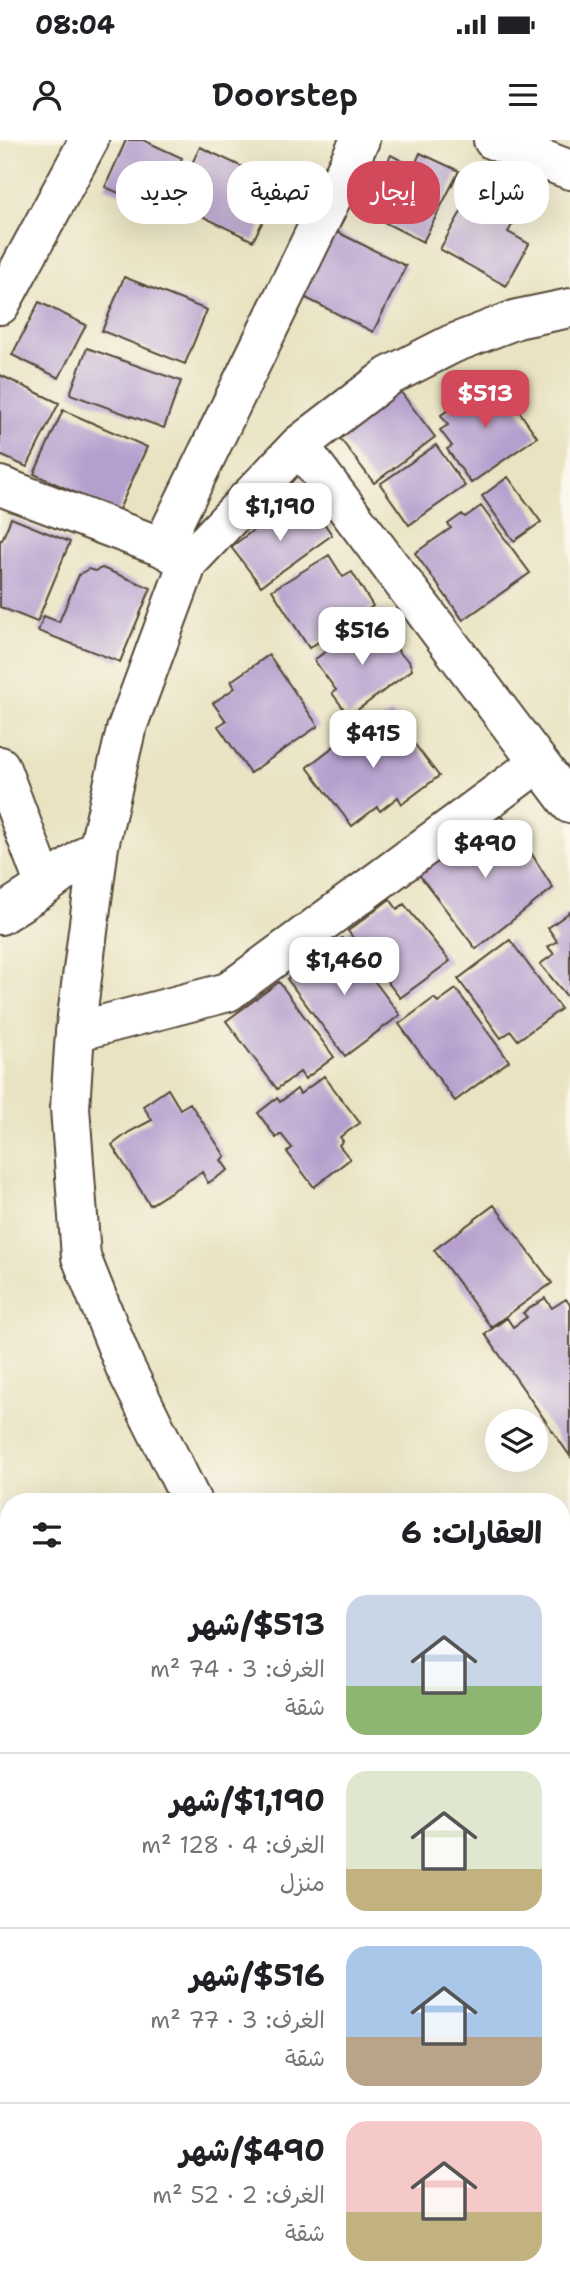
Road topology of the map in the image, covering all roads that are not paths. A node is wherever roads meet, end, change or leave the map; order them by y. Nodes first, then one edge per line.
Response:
1 (89, 140) edge
2 (360, 140) edge
3 (493, 140) edge
4 (570, 170) edge
5 (0, 305) edge
6 (570, 308) edge
7 (299, 444) junction
8 (0, 486) edge
9 (175, 554) junction
10 (538, 763) junction
11 (0, 766) edge
12 (570, 804) edge
13 (99, 846) junction
14 (45, 886) junction
15 (0, 915) edge
16 (75, 1032) junction
17 (188, 1493) edge

1 - 5 street
2 - 9 street
3 - 4 street
6 - 7 street
7 - 9 street
7 - 10 street
8 - 9 street
9 - 13 street
10 - 12 street
10 - 16 street
11 - 14 street
13 - 14 street
13 - 16 street
14 - 15 street
16 - 17 street

